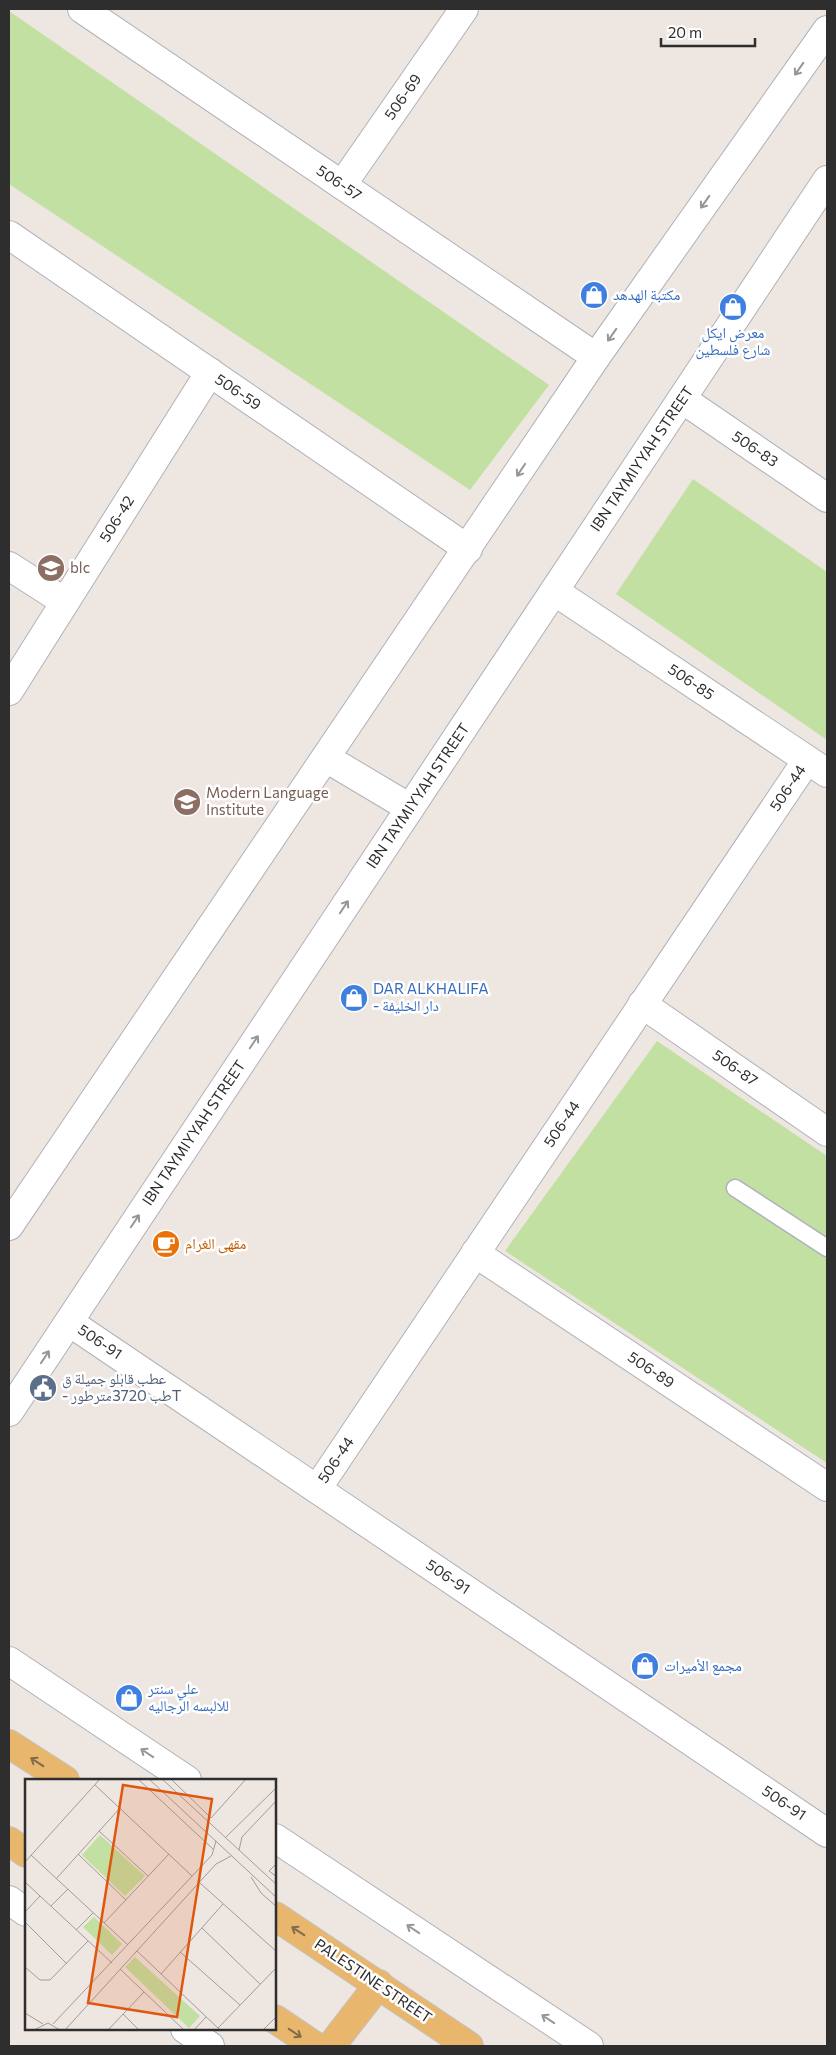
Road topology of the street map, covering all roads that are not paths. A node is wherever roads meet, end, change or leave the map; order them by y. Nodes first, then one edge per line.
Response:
1 (82, 9) edge
2 (464, 9) edge
3 (827, 30) edge
4 (827, 180) edge
5 (342, 185) junction
6 (9, 235) edge
7 (596, 357) junction
8 (210, 372) junction
9 (682, 399) junction
10 (827, 498) edge
11 (468, 549) junction
12 (9, 566) edge
13 (554, 591) junction
14 (65, 602) junction
15 (9, 691) edge
16 (326, 758) junction
17 (817, 766) edge
18 (410, 808) junction
19 (642, 1004) junction
20 (827, 1132) edge
21 (734, 1188) dead end
22 (9, 1226) edge
23 (827, 1248) edge
24 (475, 1253) junction
25 (69, 1322) junction
26 (9, 1412) edge
27 (827, 1487) edge
28 (317, 1488) junction
29 (9, 1661) edge
30 (9, 1744) edge
31 (63, 1779) edge
32 (186, 1779) edge
33 (827, 1833) edge
34 (276, 1839) edge
35 (9, 1841) edge
36 (25, 1852) edge
37 (9, 1900) edge
38 (25, 1911) edge
39 (276, 1917) edge
40 (379, 1984) junction
41 (276, 2020) edge
42 (186, 2030) edge
43 (210, 2046) edge
44 (315, 2046) edge
45 (331, 2046) edge
46 (470, 2046) edge
47 (589, 2046) edge

1 - 5 street, 506-57
2 - 5 street, 506-69
3 -> 7 street
4 - 9 street, IBN TAYMIYYAH STREET
5 - 7 street, 506-57
6 - 8 street, 506-59
7 -> 11 street
8 - 11 street, 506-59
8 - 14 street, 506-42
9 - 10 street, 506-83
9 - 13 street, IBN TAYMIYYAH STREET
11 - 16 street
12 - 14 street
13 - 17 street, 506-85
13 - 18 street, IBN TAYMIYYAH STREET
14 - 15 street, 506-42
16 - 18 street
16 - 22 street
17 - 19 street, 506-44
25 -> 18 street, IBN TAYMIYYAH STREET
19 - 20 street, 506-87
19 - 24 street, 506-44
21 - 23 lane
24 - 27 street, 506-89
24 - 28 street, 506-44
26 -> 25 street, IBN TAYMIYYAH STREET
25 - 28 street, 506-91
28 - 33 street, 506-91
32 -> 29 street
31 -> 30 main road
47 -> 34 street
35 - 36 main road
37 - 38 street
40 -> 39 main road, PALESTINE STREET
40 - 45 main road
40 - 46 main road, PALESTINE STREET
41 -> 44 main road
42 - 43 street

